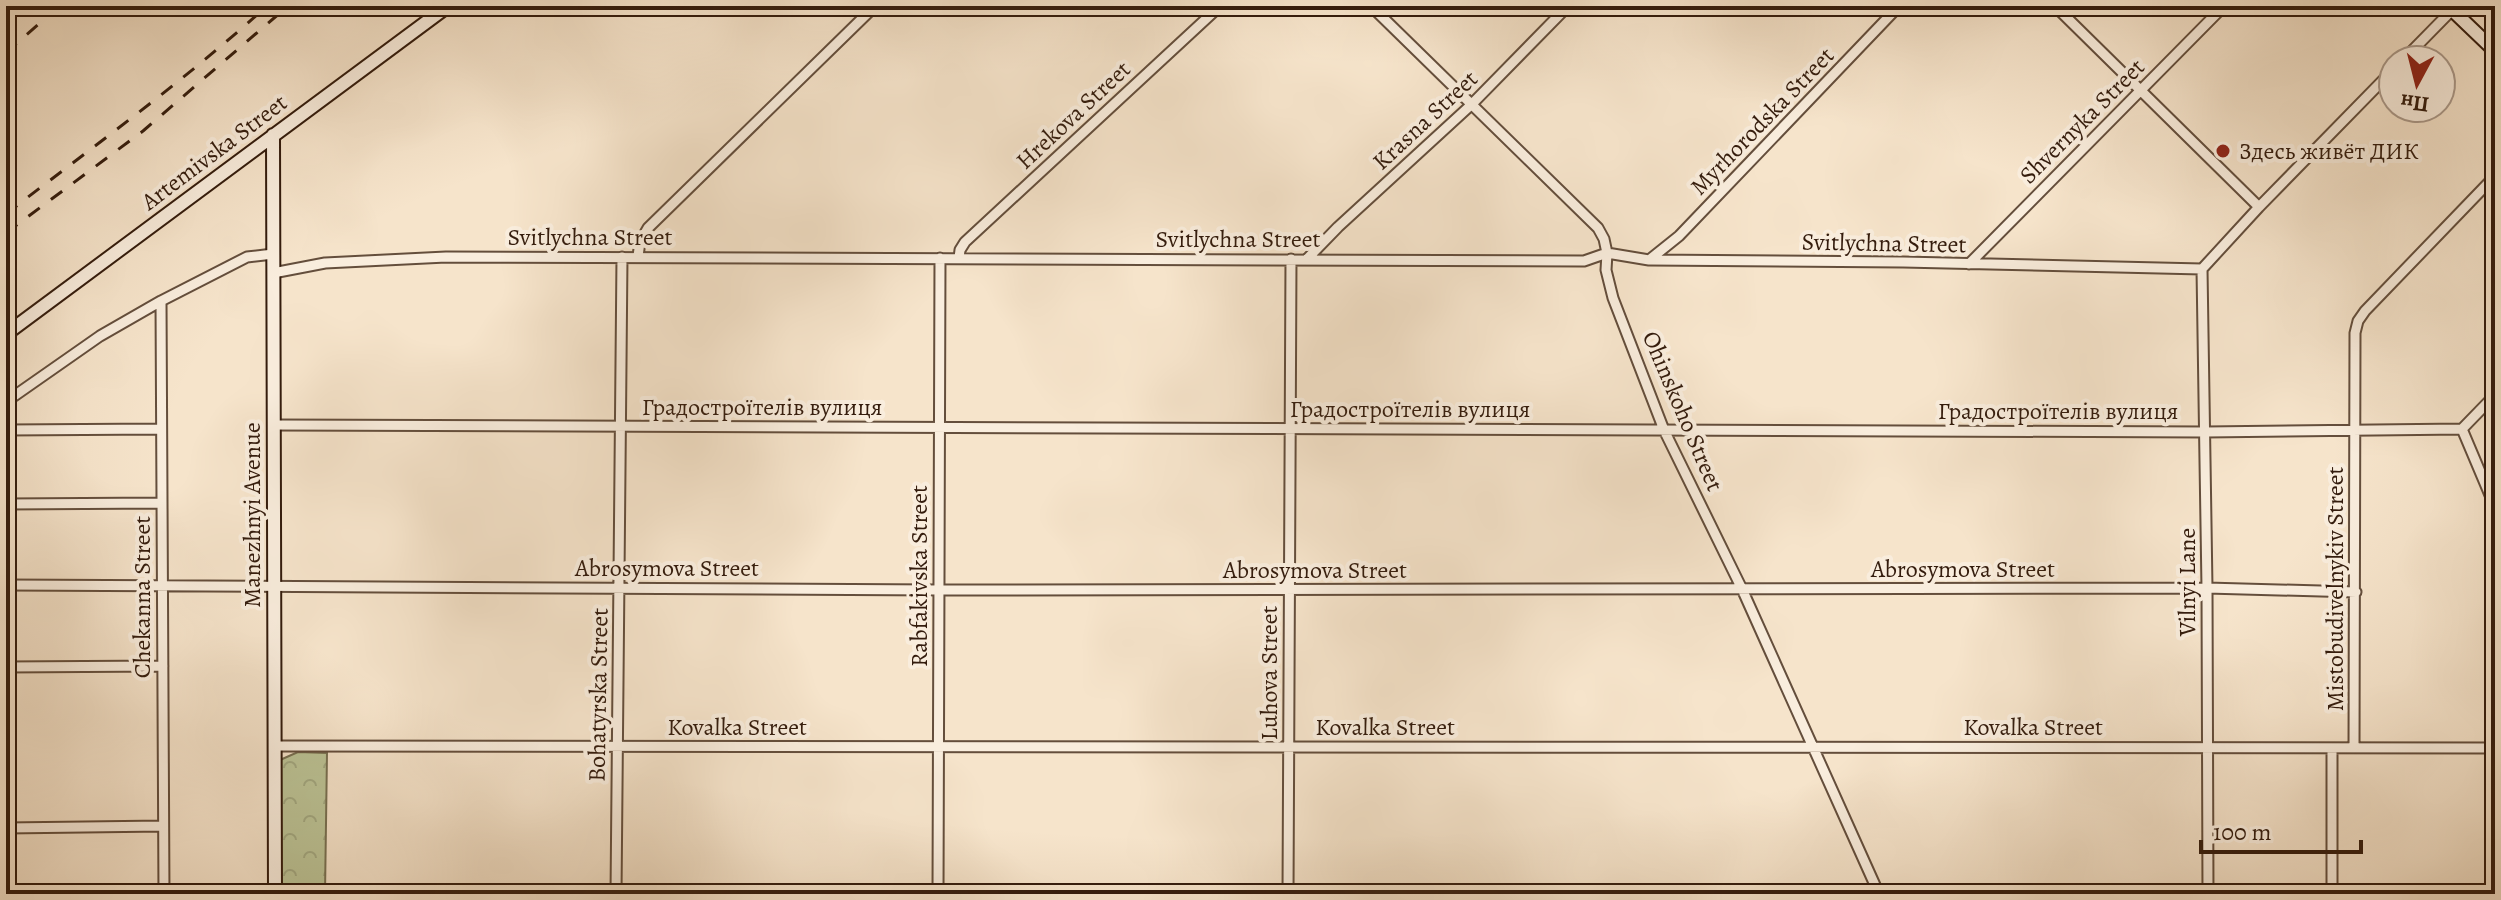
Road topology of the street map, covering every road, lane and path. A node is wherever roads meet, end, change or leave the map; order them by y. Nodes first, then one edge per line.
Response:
1 (448, 6) edge
2 (875, 6) edge
3 (1220, 6) edge
4 (1371, 6) edge
5 (1568, 6) edge
6 (1899, 6) edge
7 (2055, 6) edge
8 (2224, 6) edge
9 (2452, 7) edge
10 (2418, 44) edge
11 (2495, 51) edge
12 (2377, 86) edge
13 (2140, 90) junction
14 (1471, 105) junction
15 (273, 135) junction
16 (2495, 176) edge
17 (2259, 207) junction
18 (1607, 253) junction
19 (273, 254) junction
20 (638, 256) junction
21 (622, 257) junction
22 (940, 258) junction
23 (959, 258) junction
24 (1291, 259) junction
25 (1306, 260) junction
26 (1649, 260) junction
27 (1969, 264) junction
28 (2202, 269) junction
29 (273, 273) junction
30 (161, 301) junction
31 (6, 334) edge
32 (2495, 395) edge
33 (6, 401) edge
34 (273, 425) junction
35 (621, 426) junction
36 (939, 427) junction
37 (1290, 428) junction
38 (161, 429) junction
39 (2462, 429) junction
40 (6, 430) edge
41 (1664, 430) junction
42 (2356, 431) junction
43 (2206, 432) junction
44 (162, 503) junction
45 (6, 504) edge
46 (2495, 507) edge
47 (162, 584) junction
48 (6, 585) edge
49 (274, 585) junction
50 (619, 588) junction
51 (2207, 588) junction
52 (1742, 589) junction
53 (939, 590) junction
54 (1290, 590) junction
55 (2356, 592) junction
56 (163, 666) junction
57 (6, 667) edge
58 (274, 746) junction
59 (617, 747) junction
60 (938, 747) junction
61 (1289, 747) junction
62 (1813, 747) junction
63 (2208, 748) junction
64 (2332, 748) junction
65 (2354, 748) junction
66 (2495, 748) edge
67 (163, 826) junction
68 (6, 828) edge
69 (164, 894) edge
70 (275, 894) edge
71 (616, 894) edge
72 (938, 894) edge
73 (1288, 894) edge
74 (1879, 894) edge
75 (2208, 894) edge
76 (2332, 894) edge

1 - 15 street, Artemivska Street
2 - 20 street
3 - 23 street, Hrekova Street
4 - 14 street, Ohinskoho Street
5 - 14 street, Krasna Street
6 - 26 street, Myrhorodska Street
7 - 13 street
8 - 13 street, Shvernyka Street
9 - 10 street
9 - 11 street
12 - 17 street
13 - 17 street
13 - 27 street, Shvernyka Street
14 - 18 street, Ohinskoho Street
14 - 25 street, Krasna Street
15 - 19 street, Manezhnyi Avenue
15 - 31 street, Artemivska Street
16 - 42 street, Mistobudivelnykiv Street
17 - 28 street
18 - 25 street, Svitlychna Street
18 - 26 street, Svitlychna Street
18 - 41 street, Ohinskoho Street
19 - 29 street, Manezhnyi Avenue
19 - 30 street
20 - 21 street, Svitlychna Street
20 - 22 street, Svitlychna Street
21 - 29 street, Svitlychna Street
21 - 35 street, Bohatyrska Street
22 - 23 street, Svitlychna Street
22 - 36 street, Rabfakivska Street
23 - 24 street, Svitlychna Street
24 - 25 street, Svitlychna Street
24 - 37 street, Luhova Street
26 - 27 street, Svitlychna Street
27 - 28 street, Svitlychna Street
28 - 43 street, Vilnyi Lane
29 - 34 street, Manezhnyi Avenue
30 - 33 street
30 - 38 street, Chekanna Street
32 - 39 street
34 - 35 street, Градостроїтелiв вулиця
34 - 49 street, Manezhnyi Avenue
35 - 36 street, Градостроїтелiв вулиця
35 - 50 street, Bohatyrska Street
36 - 37 street, Градостроїтелiв вулиця
36 - 53 street, Rabfakivska Street
37 - 41 street, Градостроїтелiв вулиця
37 - 54 street, Luhova Street
38 - 40 street
38 - 44 street, Chekanna Street
39 - 42 street, Градостроїтелiв вулиця
39 - 46 street
41 - 43 street, Градостроїтелiв вулиця
41 - 52 street, Ohinskoho Street
42 - 43 street, Градостроїтелiв вулиця
42 - 55 street, Mistobudivelnykiv Street
43 - 51 street, Vilnyi Lane
44 - 45 street
44 - 47 street, Chekanna Street
47 - 48 street, Abrosymova Street
47 - 49 street, Abrosymova Street
47 - 56 street, Chekanna Street
49 - 50 street, Abrosymova Street
49 - 58 street, Manezhnyi Avenue
50 - 53 street, Abrosymova Street
50 - 59 street, Bohatyrska Street
51 - 52 street, Abrosymova Street
51 - 55 street, Abrosymova Street
51 - 63 street, Vilnyi Lane
52 - 54 street, Abrosymova Street
52 - 62 street, Ohinskoho Street
53 - 54 street, Abrosymova Street
53 - 60 street, Rabfakivska Street
54 - 61 street, Luhova Street
55 - 65 street, Mistobudivelnykiv Street
56 - 57 street
56 - 67 street, Chekanna Street
58 - 59 street, Kovalka Street
58 - 70 street, Manezhnyi Avenue
59 - 60 street, Kovalka Street
59 - 71 street, Bohatyrska Street
60 - 61 street, Kovalka Street
60 - 72 street, Rabfakivska Street
61 - 62 street, Kovalka Street
61 - 73 street, Luhova Street
62 - 63 street, Kovalka Street
62 - 74 street, Ohinskoho Street
63 - 64 street, Kovalka Street
63 - 75 street, Vilnyi Lane
64 - 65 street, Kovalka Street
64 - 76 street
65 - 66 street, Kovalka Street
67 - 68 street
67 - 69 street, Chekanna Street

